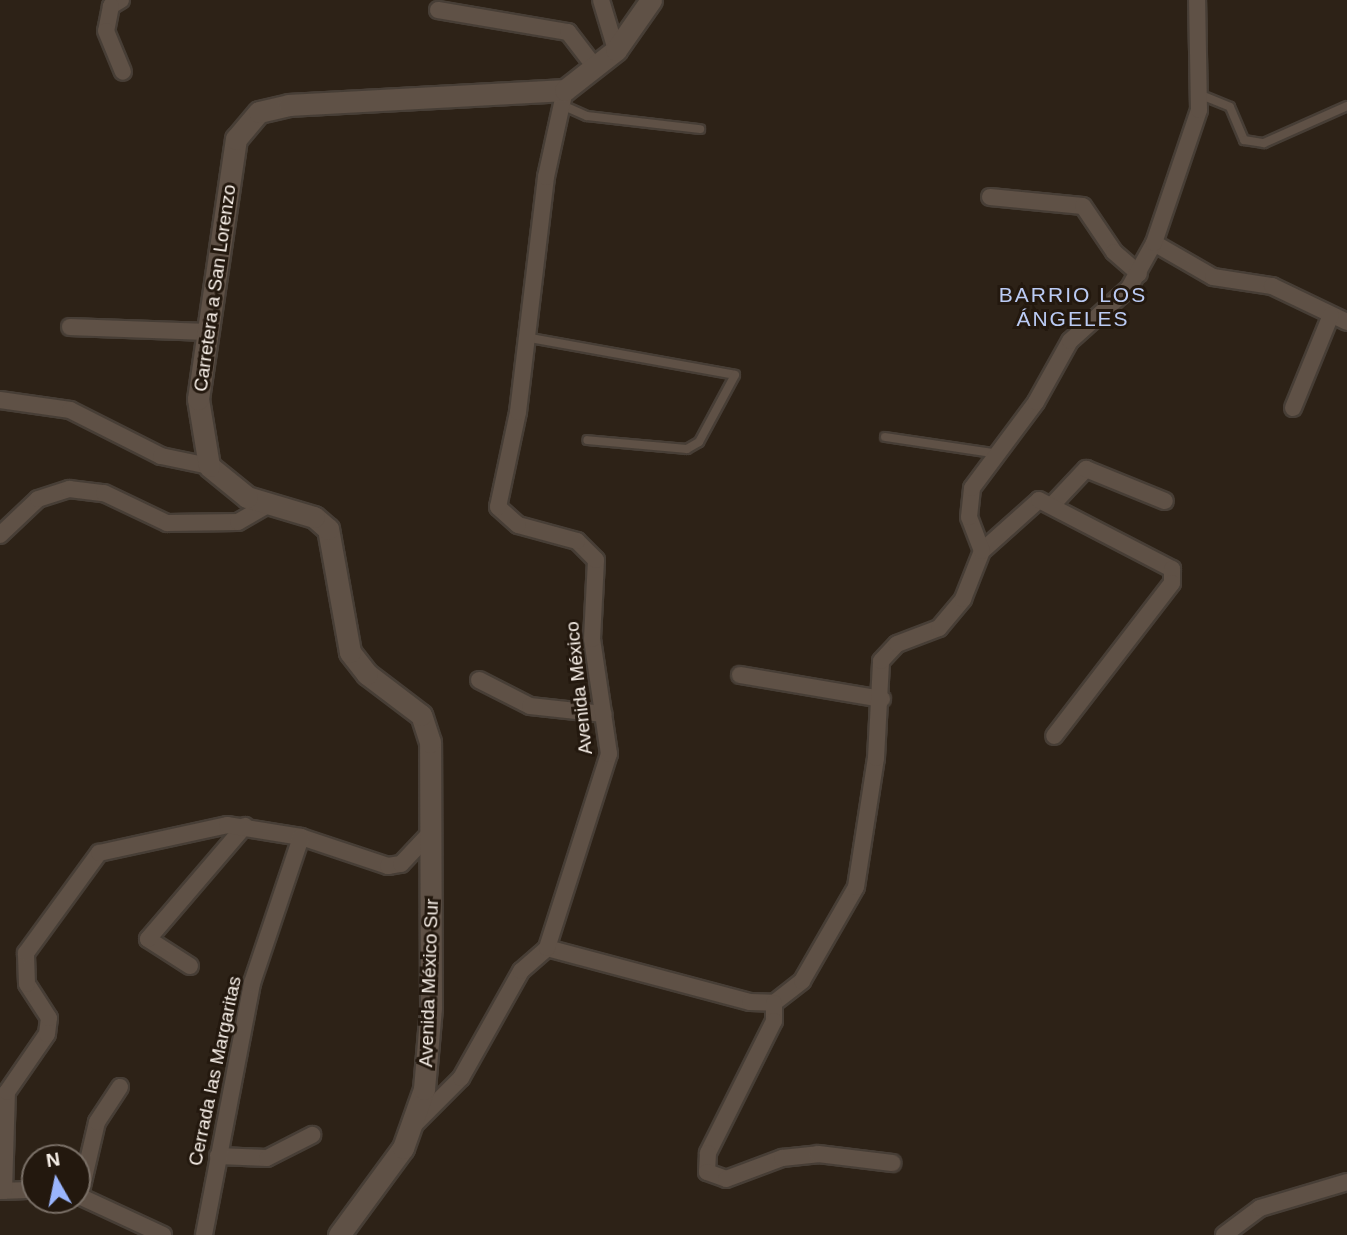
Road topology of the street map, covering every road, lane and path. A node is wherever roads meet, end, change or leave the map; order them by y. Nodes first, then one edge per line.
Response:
1 (121, 0) edge
2 (601, 0) edge
3 (651, 0) edge
4 (1197, 0) edge
5 (438, 10) dead end
6 (616, 50) junction
7 (595, 67) junction
8 (123, 72) dead end
9 (1201, 95) junction
10 (564, 98) junction
11 (1347, 106) edge
12 (700, 129) dead end
13 (990, 197) dead end
14 (1154, 243) junction
15 (1139, 274) junction
16 (1331, 315) junction
17 (1347, 322) edge
18 (70, 327) dead end
19 (207, 332) junction
20 (530, 338) junction
21 (0, 400) edge
22 (1293, 408) dead end
23 (885, 437) dead end
24 (587, 440) dead end
25 (992, 453) junction
26 (209, 466) junction
27 (1165, 501) dead end
28 (1054, 503) junction
29 (268, 505) junction
30 (0, 536) edge
31 (982, 551) junction
32 (740, 675) dead end
33 (479, 680) dead end
34 (882, 699) junction
35 (604, 714) junction
36 (1054, 736) dead end
37 (246, 826) junction
38 (431, 832) junction
39 (301, 837) junction
40 (547, 948) junction
41 (190, 966) dead end
42 (774, 1003) junction
43 (120, 1087) dead end
44 (413, 1126) junction
45 (312, 1135) dead end
46 (91, 1145) edge
47 (218, 1156) junction
48 (892, 1163) dead end
49 (1347, 1182) edge
50 (2, 1191) edge
51 (21, 1191) edge
52 (91, 1201) edge
53 (163, 1235) edge
54 (204, 1235) edge
55 (339, 1235) edge
56 (1224, 1235) edge

1 - 8 street
2 - 6 street
3 - 6 street
4 - 9 street
5 - 7 street
6 - 7 street
7 - 10 street
9 - 11 lane
9 - 14 street
10 - 12 lane
10 - 19 street, Carretera a San Lorenzo
10 - 20 street, Avenida México
13 - 15 street
14 - 15 street
14 - 16 street
15 - 25 street
16 - 17 street
16 - 22 street
18 - 19 street
19 - 26 street, Carretera a San Lorenzo
20 - 24 lane
20 - 35 street, Avenida México
21 - 26 street
23 - 25 lane
25 - 31 street
26 - 29 street
27 - 28 street
28 - 31 street
28 - 36 street
29 - 30 street
29 - 38 street
31 - 34 street
32 - 34 street
33 - 35 street
34 - 42 street
35 - 40 street, Avenida México
37 - 39 street
37 - 41 street
37 - 50 street
38 - 39 street
38 - 44 street, Avenida México Sur
39 - 47 street, Cerrada las Margaritas
40 - 42 street
40 - 44 street, Avenida México
42 - 48 street
43 - 46 street
44 - 55 street, Avenida México Sur
45 - 47 street
47 - 54 street, Cerrada las Margaritas
49 - 56 street
50 - 51 street
52 - 53 street

